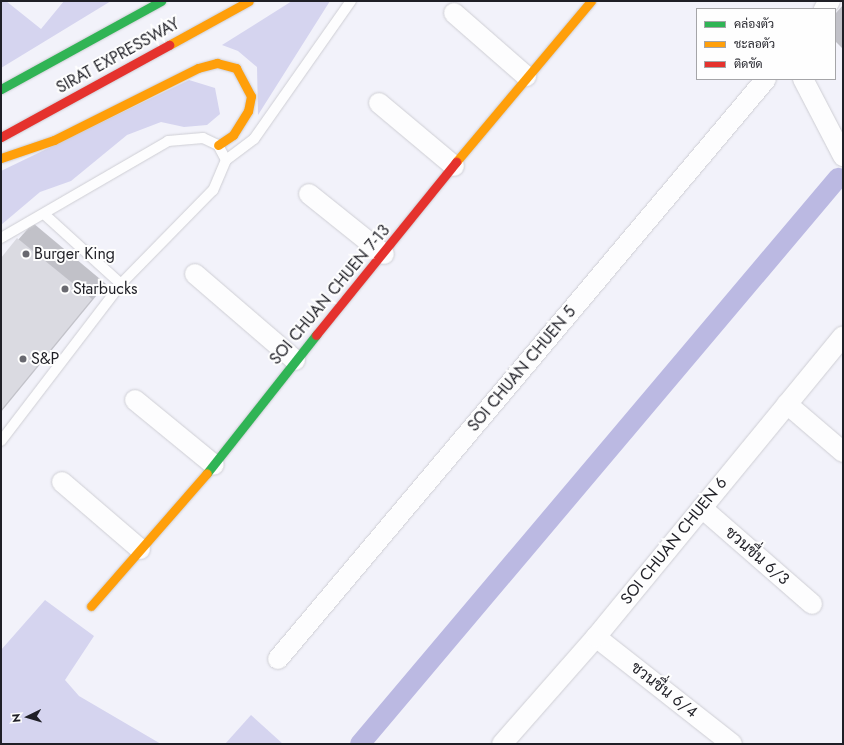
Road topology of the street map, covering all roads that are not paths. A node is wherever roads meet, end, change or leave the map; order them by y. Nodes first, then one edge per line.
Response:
1 (161, 1) edge
2 (249, 1) edge
3 (351, 1) edge
4 (591, 1) edge
5 (454, 13) dead end
6 (526, 76) junction
7 (765, 80) edge
8 (803, 80) edge
9 (1, 89) edge
10 (379, 103) dead end
11 (1, 137) edge
12 (218, 145) junction
13 (843, 156) edge
14 (1, 158) edge
15 (226, 160) junction
16 (454, 166) junction
17 (310, 194) dead end
18 (44, 214) junction
19 (1, 238) edge
20 (384, 254) junction
21 (195, 274) dead end
22 (121, 284) junction
23 (843, 336) edge
24 (295, 360) junction
25 (135, 400) dead end
26 (787, 404) junction
27 (1, 441) edge
28 (843, 452) edge
29 (214, 465) junction
30 (62, 482) dead end
31 (702, 508) junction
32 (140, 549) junction
33 (812, 604) dead end
34 (91, 606) dead end
35 (596, 637) junction
36 (278, 659) dead end
37 (511, 741) edge
38 (726, 742) edge

1 - 9 main road, SIRAT EXPRESSWAY
2 - 11 main road, SIRAT EXPRESSWAY
3 - 15 lane
4 - 6 main road, SOI CHUAN CHUEN 7-13
5 - 6 street
6 - 16 main road, SOI CHUAN CHUEN 7-13
7 - 36 street, SOI CHUAN CHUEN 5
8 - 13 street
10 - 16 street
12 - 14 main road
12 - 15 lane
12 - 18 lane
15 - 22 lane
16 - 20 main road, SOI CHUAN CHUEN 7-13
17 - 20 street
18 - 19 lane
18 - 22 lane
20 - 24 main road, SOI CHUAN CHUEN 7-13
21 - 24 street
22 - 27 lane
23 - 26 street, SOI CHUAN CHUEN 6
24 - 29 main road, SOI CHUAN CHUEN 7-13
25 - 29 street
26 - 28 street
26 - 31 street, SOI CHUAN CHUEN 6
29 - 32 main road, SOI CHUAN CHUEN 7-13
30 - 32 street
31 - 33 street, ชวนชื่น 6/3
31 - 35 street, SOI CHUAN CHUEN 6
32 - 34 main road, SOI CHUAN CHUEN 7-13
35 - 37 street, SOI CHUAN CHUEN 6
35 - 38 street, ชวนชื่น 6/4

